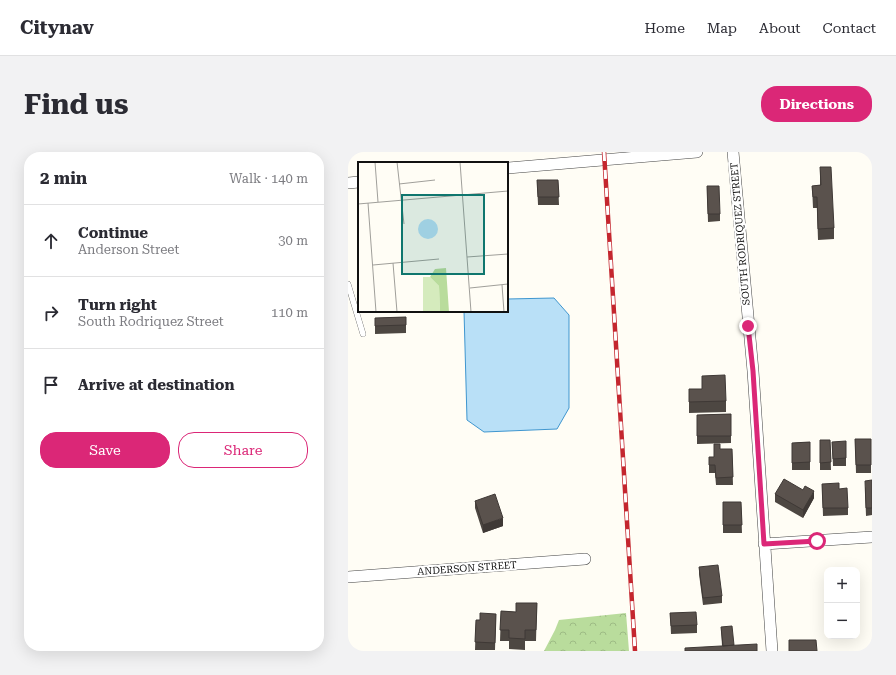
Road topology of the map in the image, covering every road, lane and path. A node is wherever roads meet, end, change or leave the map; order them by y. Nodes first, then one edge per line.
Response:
1 (697, 152) edge
2 (733, 152) edge
3 (508, 168) edge
4 (358, 182) edge
5 (348, 183) edge
6 (348, 284) edge
7 (363, 334) dead end
8 (872, 537) edge
9 (764, 544) junction
10 (586, 559) dead end
11 (348, 577) edge
12 (772, 651) edge

1 - 3 street
2 - 9 street, SOUTH RODRIQUEZ STREET
4 - 5 street
6 - 7 lane
8 - 9 street
9 - 12 street, SOUTH RODRIQUEZ STREET
10 - 11 street, ANDERSON STREET

